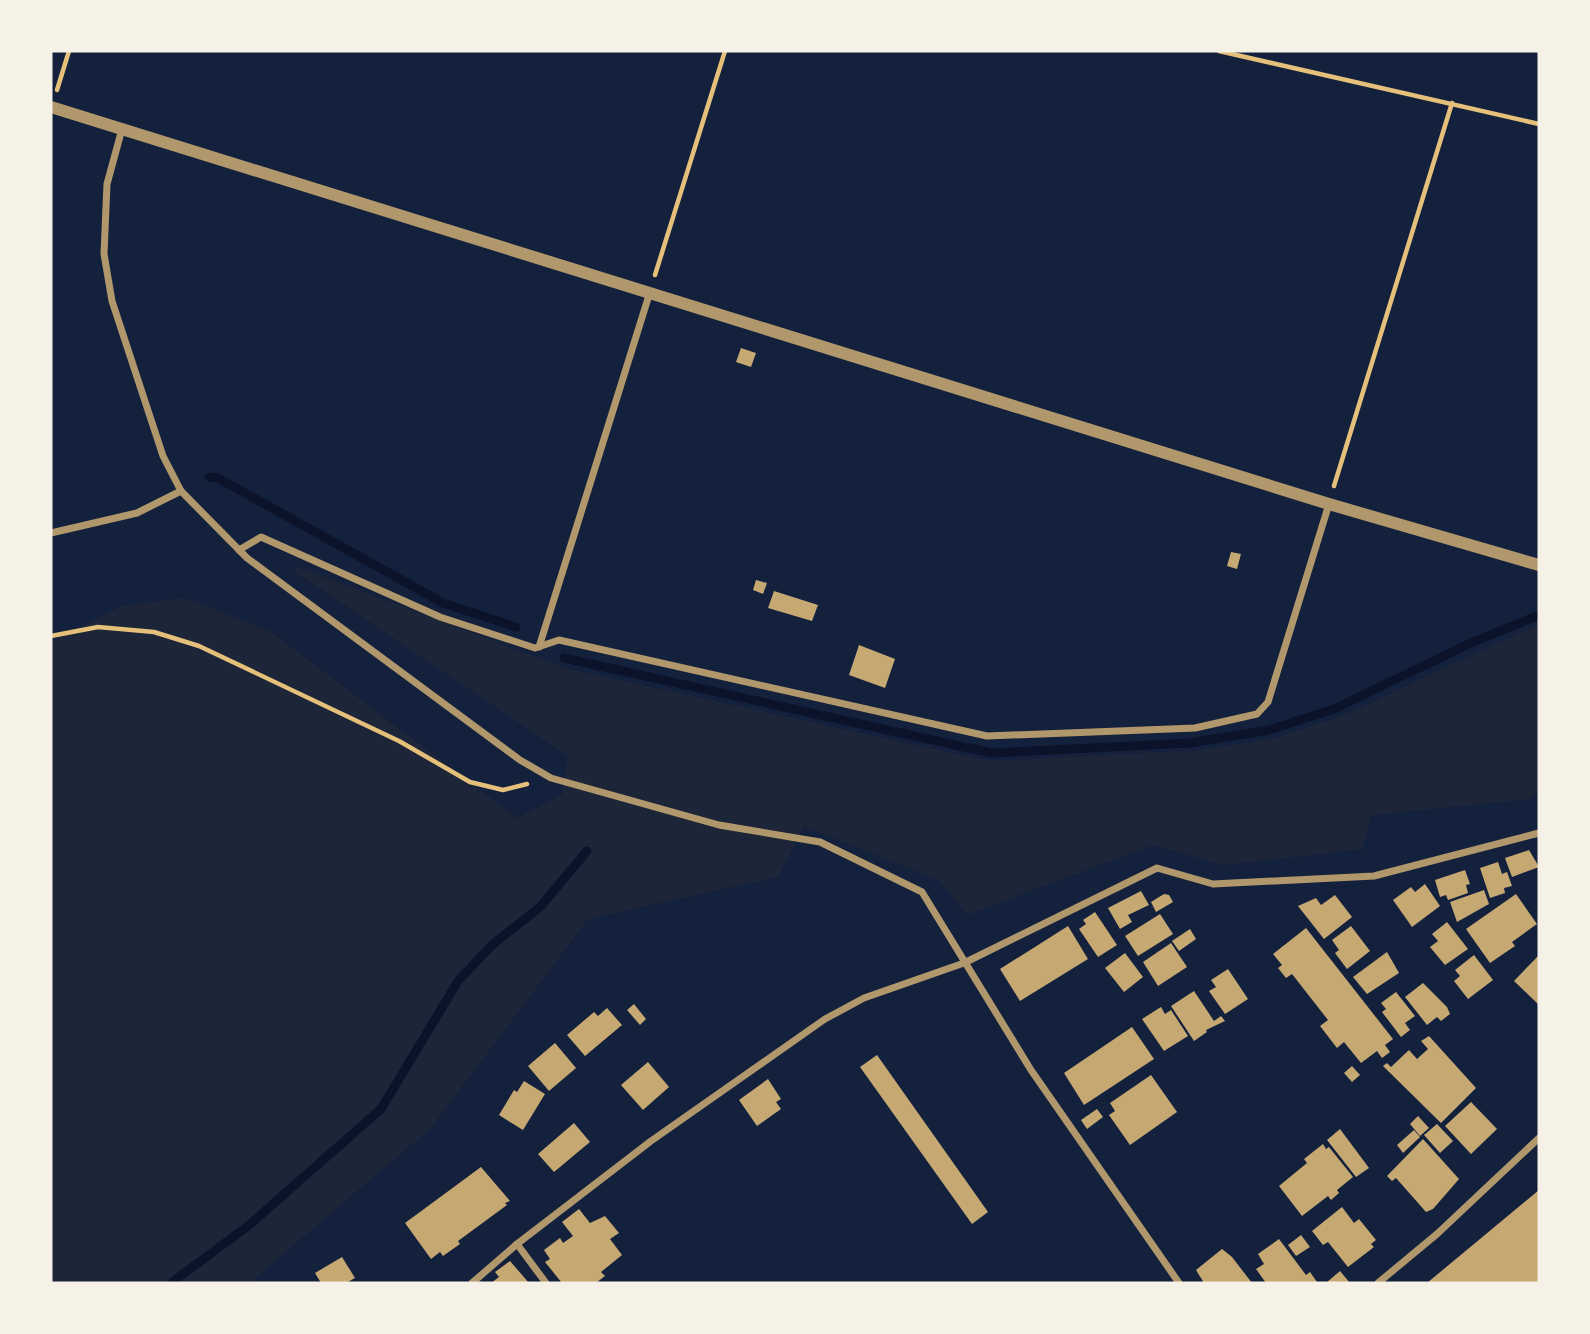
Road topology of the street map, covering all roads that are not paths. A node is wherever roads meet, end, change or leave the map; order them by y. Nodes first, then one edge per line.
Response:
1 (51, 107) edge
2 (122, 129) junction
3 (650, 292) junction
4 (181, 491) junction
5 (1329, 504) junction
6 (51, 533) edge
7 (239, 551) junction
8 (1539, 565) edge
9 (539, 647) junction
10 (1538, 830) edge
11 (964, 963) junction
12 (1539, 1138) edge
13 (517, 1244) junction
14 (472, 1283) edge
15 (546, 1283) edge
16 (1179, 1283) edge
17 (1378, 1283) edge

1 - 2 street
2 - 3 street
2 - 4 street
3 - 5 street
3 - 9 street
4 - 6 street
4 - 7 street
5 - 8 street
5 - 9 street
7 - 9 street
7 - 11 street
10 - 11 street
11 - 13 street
11 - 16 street
12 - 17 street
13 - 14 street
13 - 15 street

